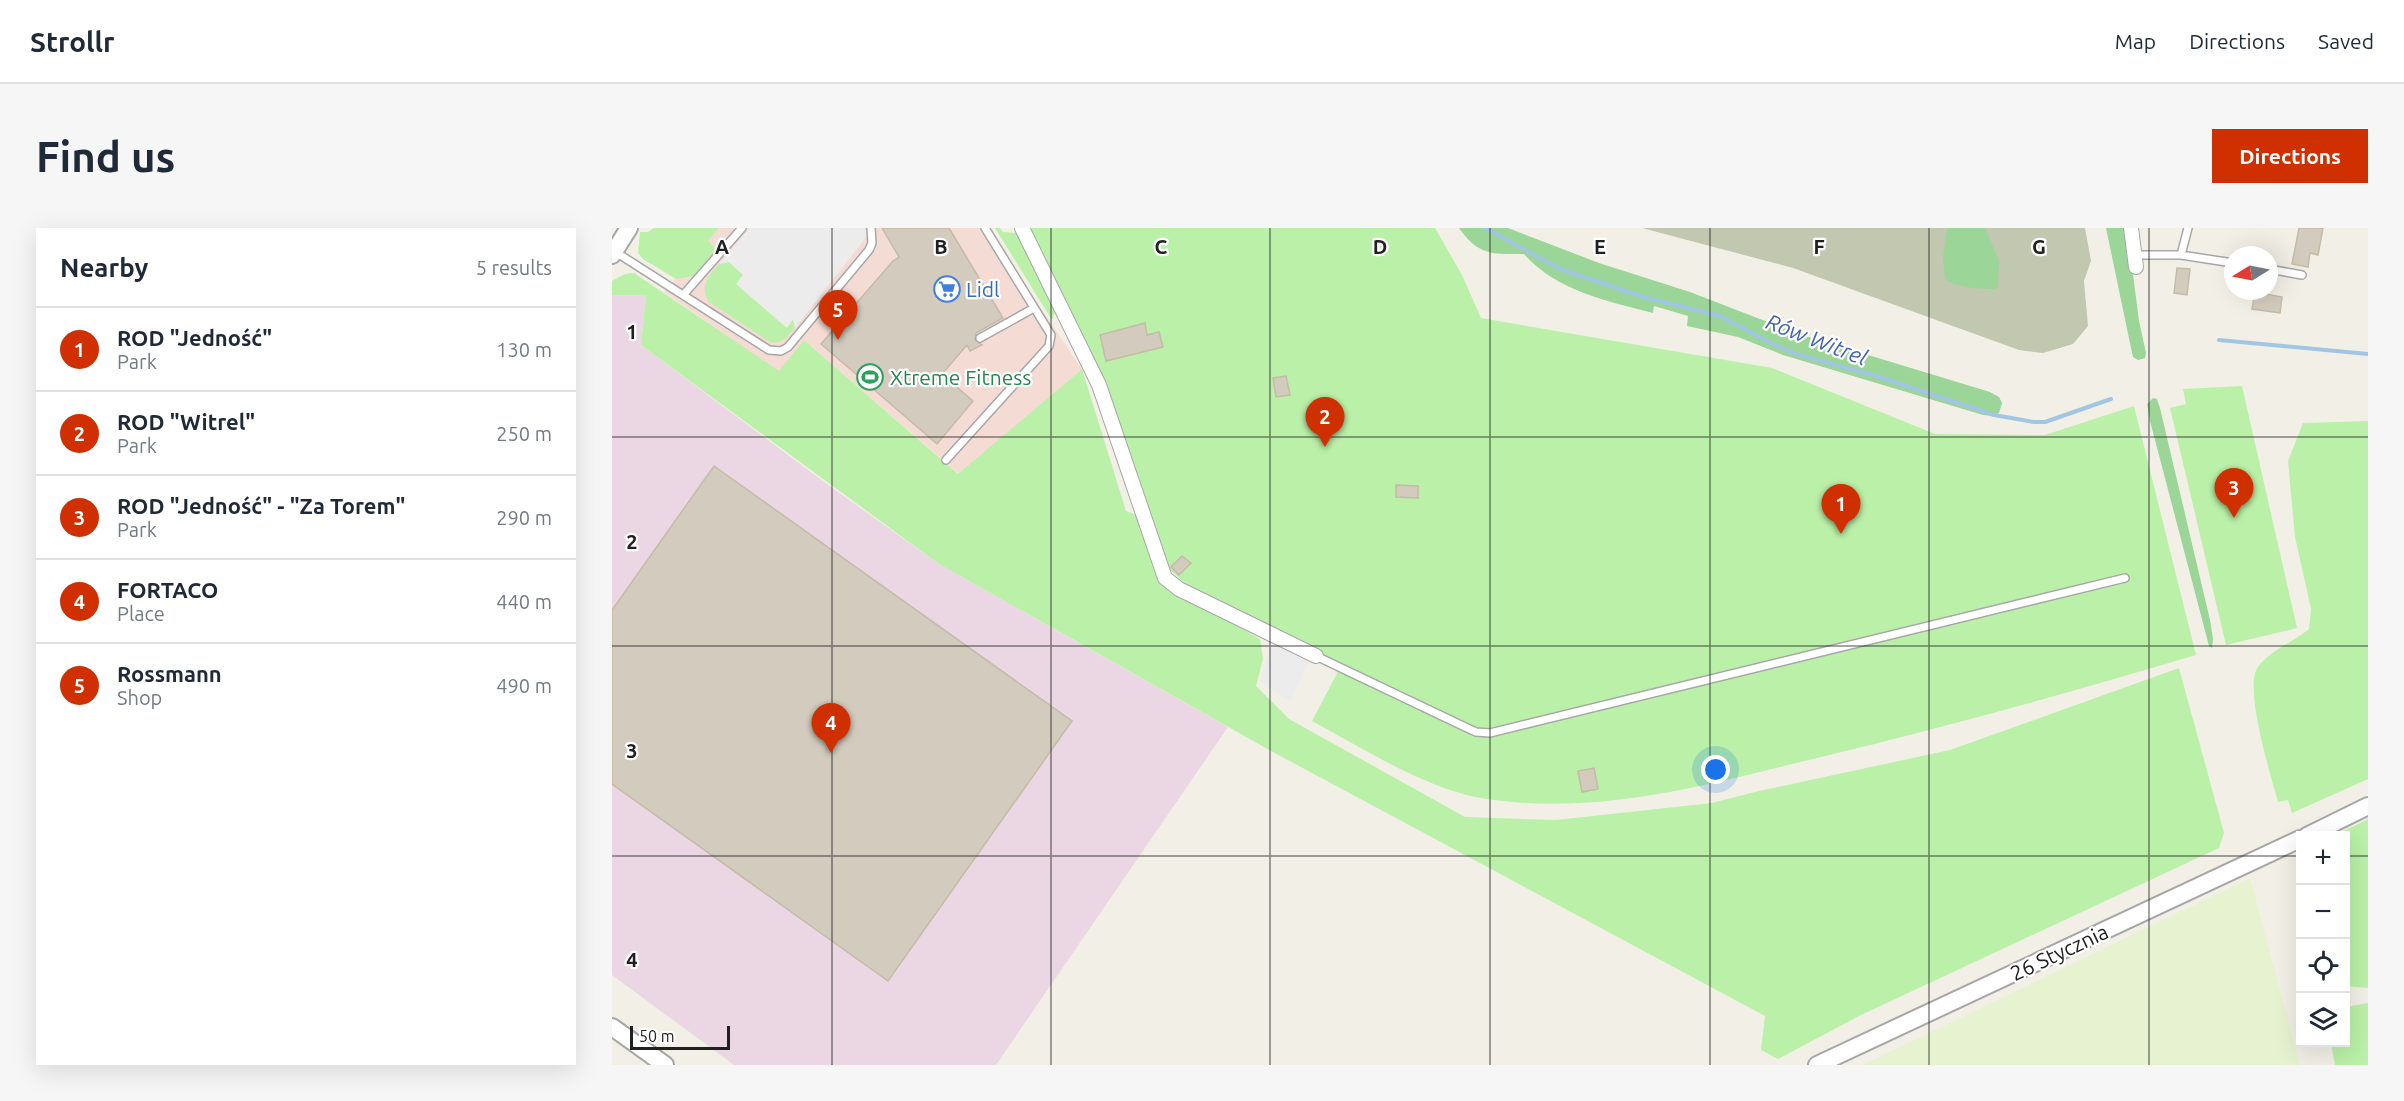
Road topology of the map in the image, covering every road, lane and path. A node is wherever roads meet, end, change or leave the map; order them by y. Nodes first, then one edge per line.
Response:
1 (629, 228) edge
2 (742, 228) edge
3 (871, 228) edge
4 (985, 228) edge
5 (1022, 228) edge
6 (2131, 228) edge
7 (2188, 228) edge
8 (613, 252) edge
9 (2181, 255) junction
10 (2135, 261) joint
11 (2224, 262) edge
12 (2278, 270) edge
13 (2302, 274) dead end
14 (684, 294) junction
15 (1034, 308) junction
16 (980, 338) dead end
17 (946, 460) dead end
18 (2125, 578) dead end
19 (1316, 656) joint
20 (2368, 806) edge
21 (2317, 831) edge
22 (2296, 841) edge
23 (612, 1028) edge
24 (665, 1065) edge
25 (1816, 1065) edge

1 - 8 street
2 - 14 lane
3 - 14 lane
4 - 15 lane
5 - 19 street
6 - 10 street
7 - 9 lane
8 - 14 lane
9 - 10 lane
9 - 11 lane
12 - 13 lane
15 - 16 lane
15 - 17 lane
18 - 19 lane
20 - 21 street
22 - 25 street, 26 Stycznia
23 - 24 street

